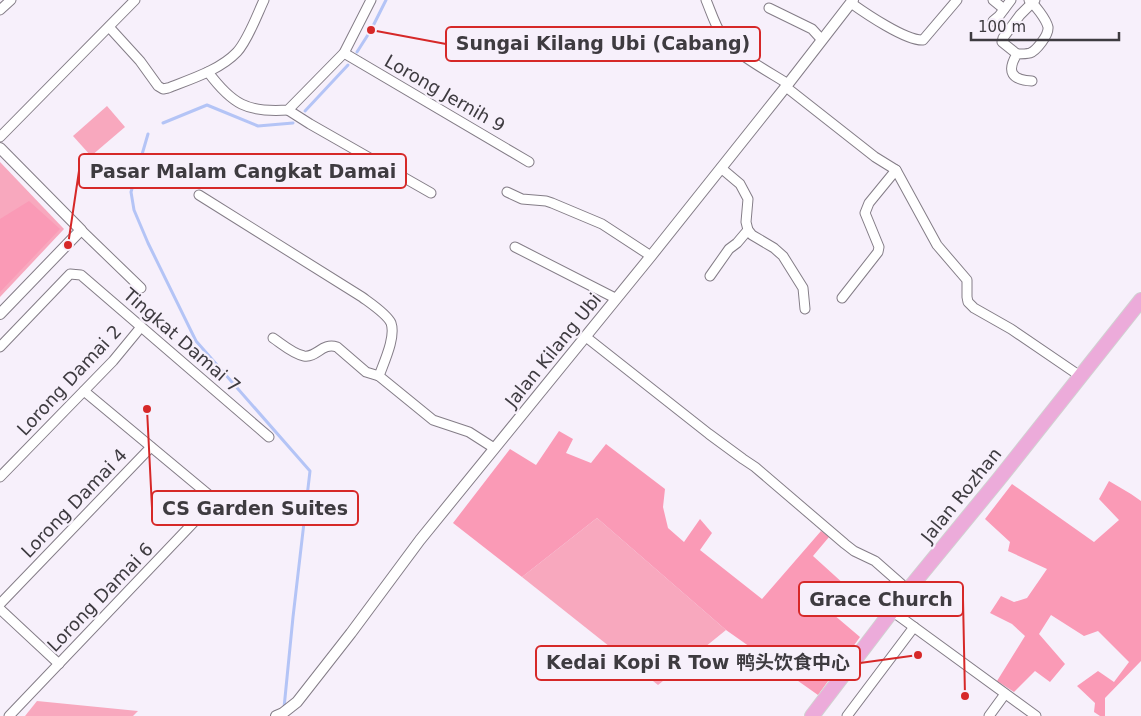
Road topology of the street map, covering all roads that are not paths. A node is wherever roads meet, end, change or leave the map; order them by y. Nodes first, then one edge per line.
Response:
1 (11, 0) edge
2 (135, 0) edge
3 (264, 0) edge
4 (371, 0) edge
5 (706, 0) edge
6 (957, 0) edge
7 (993, 0) edge
8 (1011, 0) edge
9 (852, 1) edge
10 (1033, 1) edge
11 (769, 8) dead end
12 (1004, 9) junction
13 (0, 10) edge
14 (992, 21) dead end
15 (109, 27) junction
16 (822, 40) junction
17 (344, 53) junction
18 (1017, 54) junction
19 (208, 72) junction
20 (1032, 82) dead end
21 (787, 85) junction
22 (288, 110) junction
23 (0, 137) edge
24 (0, 148) edge
25 (529, 162) dead end
26 (721, 168) junction
27 (896, 170) junction
28 (507, 192) dead end
29 (431, 193) dead end
30 (199, 195) dead end
31 (81, 230) junction
32 (748, 230) junction
33 (515, 247) dead end
34 (651, 256) junction
35 (710, 276) dead end
36 (141, 288) dead end
37 (616, 298) junction
38 (842, 298) dead end
39 (1141, 300) edge
40 (805, 309) dead end
41 (0, 314) edge
42 (141, 327) junction
43 (586, 337) junction
44 (273, 338) dead end
45 (0, 347) edge
46 (379, 376) junction
47 (1080, 376) junction
48 (84, 391) junction
49 (269, 437) dead end
50 (151, 447) junction
51 (494, 448) junction
52 (0, 477) edge
53 (908, 590) junction
54 (0, 604) edge
55 (0, 609) edge
56 (892, 611) junction
57 (914, 627) junction
58 (59, 664) junction
59 (1005, 694) junction
60 (9, 716) edge
61 (276, 716) edge
62 (812, 716) edge
63 (847, 716) edge
64 (988, 716) edge
65 (1036, 716) edge

1 - 13 street
2 - 15 street
3 - 19 street
4 - 17 street
5 - 21 street
6 - 9 street
7 - 12 street
8 - 12 street
9 - 16 street, Jalan Kilang Ubi
10 - 18 street
10 - 18 street
11 - 16 street
12 - 14 street
15 - 19 street
15 - 23 street
16 - 21 street, Jalan Kilang Ubi
17 - 22 street
17 - 25 street, Lorong Jernih 9
18 - 20 street
19 - 22 street
21 - 26 street, Jalan Kilang Ubi
21 - 27 street
22 - 29 street
24 - 31 street
26 - 32 street
26 - 34 street, Jalan Kilang Ubi
27 - 38 street
27 - 47 street
28 - 34 street
30 - 46 street
31 - 36 street
31 - 41 street
32 - 35 street
32 - 40 street
33 - 37 street
34 - 37 street, Jalan Kilang Ubi
37 - 43 street, Jalan Kilang Ubi
39 - 47 main road, Jalan Rozhan
42 - 45 street, Tingkat Damai 7
42 - 48 street, Lorong Damai 2
42 - 49 street, Tingkat Damai 7
43 - 51 street, Jalan Kilang Ubi
43 - 53 street
44 - 46 street
46 - 51 street
47 - 53 main road, Jalan Rozhan
48 - 50 street
48 - 52 street, Lorong Damai 2
50 - 54 street, Lorong Damai 4
50 - 58 street, Lorong Damai 6
51 - 61 street, Jalan Kilang Ubi
53 - 56 main road, Jalan Rozhan
55 - 58 street
56 - 57 street
56 - 62 main road, Jalan Rozhan
57 - 59 street
57 - 63 street
58 - 60 street, Lorong Damai 6
59 - 64 street
59 - 65 street

